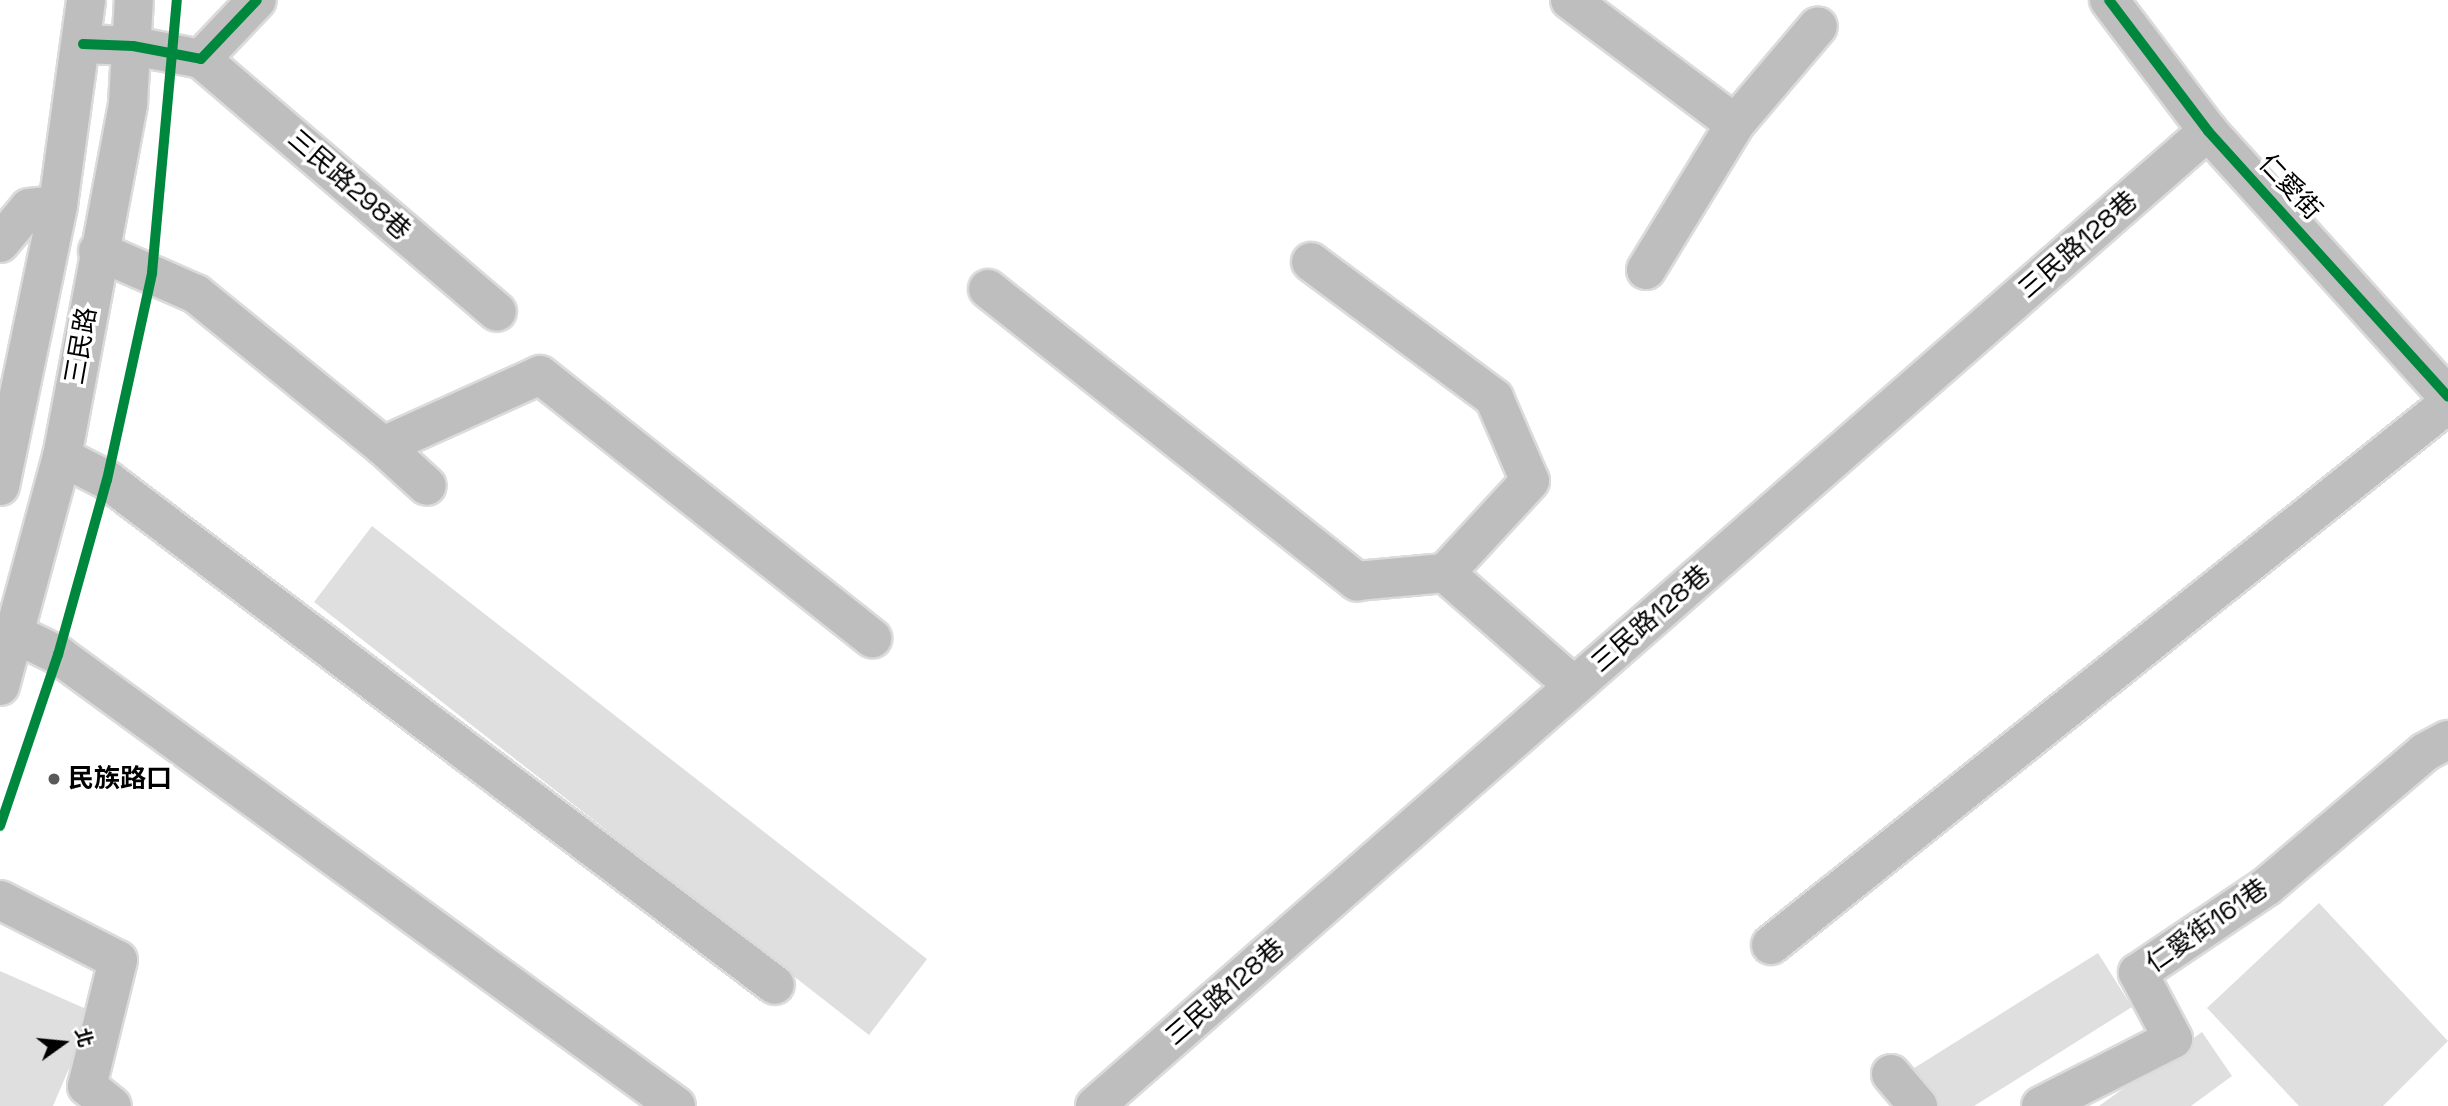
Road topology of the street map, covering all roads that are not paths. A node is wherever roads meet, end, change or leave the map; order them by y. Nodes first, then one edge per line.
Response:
1 (86, 0) edge
2 (134, 0) edge
3 (257, 0) edge
4 (1570, 0) edge
5 (2109, 0) edge
6 (1818, 26) dead end
7 (83, 44) junction
8 (133, 46) junction
9 (201, 59) junction
10 (1735, 124) junction
11 (2208, 131) junction
12 (58, 205) junction
13 (0, 243) edge
14 (98, 251) junction
15 (1311, 262) dead end
16 (1646, 270) dead end
17 (989, 289) dead end
18 (497, 312) dead end
19 (2448, 397) edge
20 (2448, 404) edge
21 (383, 446) junction
22 (62, 457) junction
23 (0, 486) edge
24 (426, 486) dead end
25 (1445, 573) junction
26 (18, 635) junction
27 (872, 638) dead end
28 (0, 686) edge
29 (1574, 686) junction
30 (2448, 740) edge
31 (0, 900) edge
32 (1770, 945) dead end
33 (775, 985) dead end
34 (1891, 1074) dead end
35 (112, 1106) edge
36 (676, 1106) edge
37 (1095, 1106) edge
38 (1918, 1106) edge
39 (2042, 1106) edge

1 - 7 main road, 三民路
2 - 8 main road, 三民路
3 - 9 main road
4 - 10 main road
5 - 11 main road, 仁愛街
6 - 10 main road
7 - 8 main road
7 - 12 main road, 三民路
8 - 9 main road
8 - 14 main road, 三民路
9 - 18 main road, 三民路298巷
10 - 16 main road
11 - 19 main road, 仁愛街
11 - 29 main road, 三民路128巷
12 - 13 main road
12 - 23 main road, 三民路
14 - 21 main road
14 - 22 main road, 三民路
15 - 25 main road
17 - 25 main road
20 - 32 main road
21 - 24 main road
21 - 27 main road
22 - 26 main road, 三民路
22 - 33 main road
25 - 29 main road
26 - 28 main road, 三民路
26 - 36 main road
29 - 37 main road, 三民路128巷
30 - 39 main road, 仁愛街161巷
31 - 35 main road
34 - 38 main road

